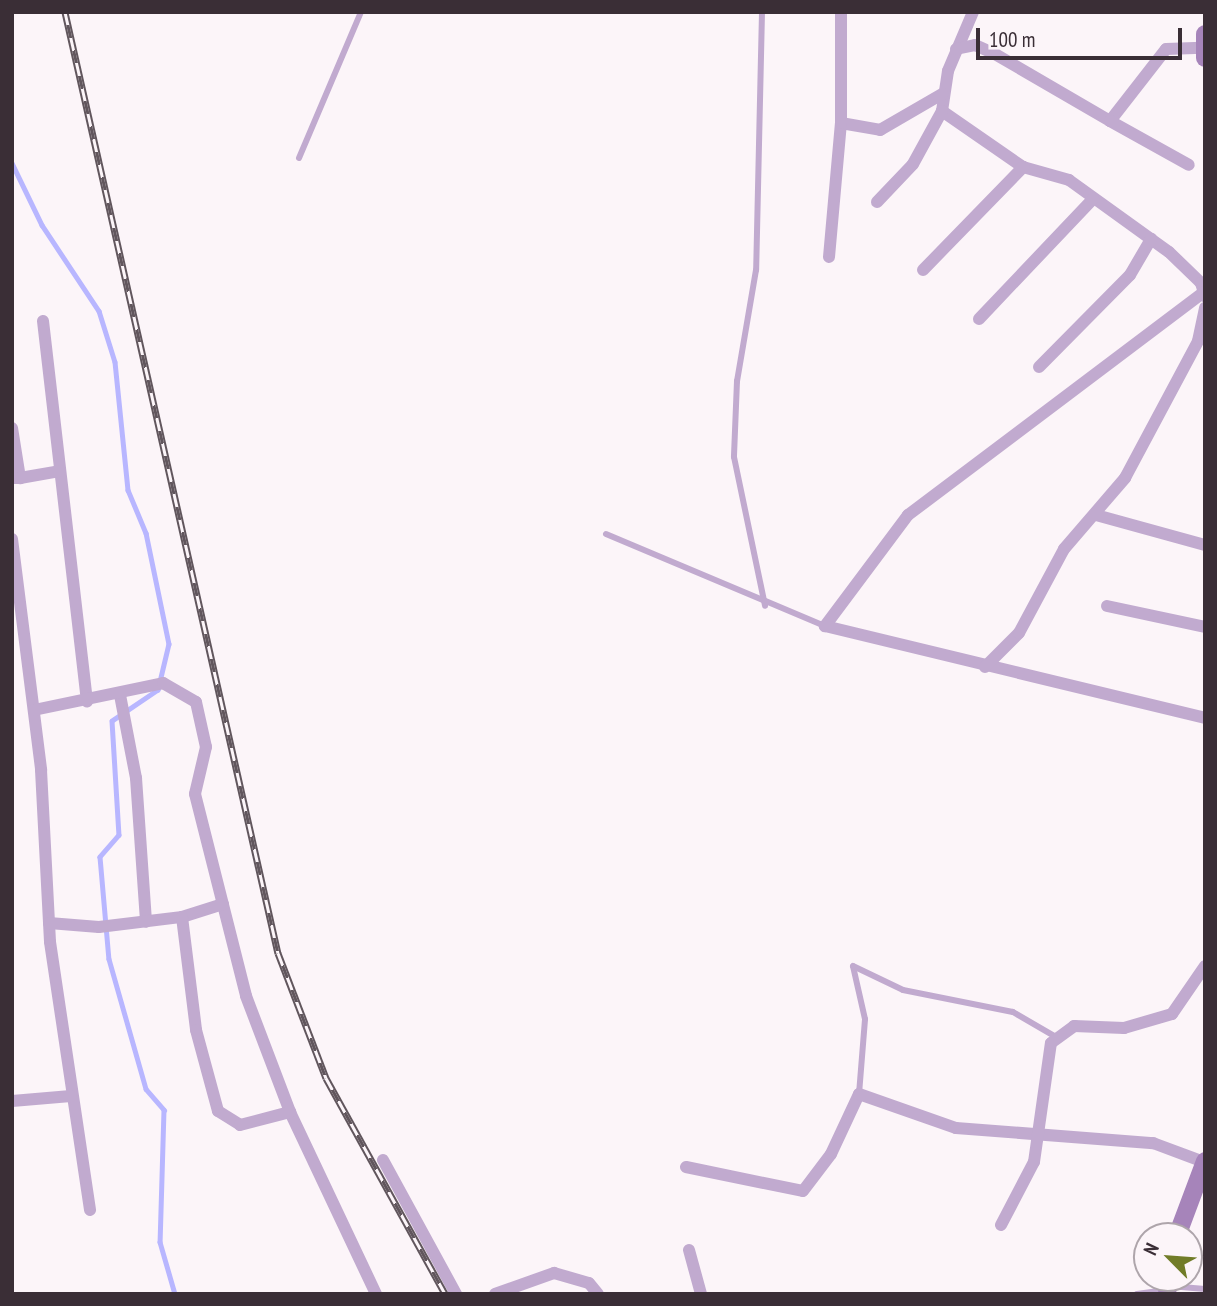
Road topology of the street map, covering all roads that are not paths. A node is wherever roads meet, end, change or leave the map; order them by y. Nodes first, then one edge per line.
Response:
1 (361, 12) edge
2 (762, 12) edge
3 (841, 12) edge
4 (974, 12) edge
5 (1204, 47) edge
6 (956, 49) junction
7 (942, 94) junction
8 (942, 111) junction
9 (1110, 121) junction
10 (841, 123) junction
11 (299, 158) dead end
12 (1189, 164) dead end
13 (1023, 167) junction
14 (1093, 199) junction
15 (877, 202) dead end
16 (1151, 239) junction
17 (829, 257) dead end
18 (923, 270) dead end
19 (1204, 288) edge
20 (1205, 308) edge
21 (979, 318) dead end
22 (44, 321) dead end
23 (1039, 367) dead end
24 (12, 428) edge
25 (59, 471) junction
26 (16, 478) edge
27 (1096, 515) junction
28 (606, 534) dead end
29 (12, 539) edge
30 (1205, 545) edge
31 (765, 606) junction
32 (1107, 606) dead end
33 (825, 626) junction
34 (1205, 627) edge
35 (985, 667) junction
36 (120, 695) junction
37 (87, 701) junction
38 (34, 710) junction
39 (1205, 718) edge
40 (223, 904) junction
41 (182, 917) junction
42 (146, 922) junction
43 (50, 923) junction
44 (1205, 966) edge
45 (1055, 1037) junction
46 (859, 1094) junction
47 (71, 1096) junction
48 (12, 1101) edge
49 (290, 1112) junction
50 (1038, 1135) junction
51 (383, 1160) dead end
52 (1205, 1162) edge
53 (686, 1167) dead end
54 (90, 1210) dead end
55 (1182, 1222) edge
56 (1001, 1225) dead end
57 (689, 1250) dead end
58 (376, 1294) edge
59 (456, 1294) edge
60 (495, 1294) edge
61 (598, 1294) edge
62 (701, 1294) edge

1 - 11 lane
2 - 31 lane
3 - 10 street
4 - 6 street
5 - 9 street
6 - 7 street
6 - 9 street
7 - 8 street
7 - 10 street
8 - 13 street
8 - 15 street
9 - 12 street
10 - 17 street
13 - 14 street
13 - 18 street
14 - 16 street
14 - 21 street
16 - 19 street
16 - 23 street
19 - 33 street
20 - 27 street
22 - 25 street
24 - 26 street
25 - 26 street
25 - 37 street
27 - 30 street
27 - 35 street
28 - 31 lane
29 - 38 street
31 - 33 lane
32 - 34 street
33 - 35 street
35 - 39 street
36 - 37 street
36 - 40 street
36 - 42 street
37 - 38 street
38 - 43 street
40 - 41 street
40 - 49 street
41 - 42 street
41 - 49 street
42 - 43 street
43 - 47 street
44 - 45 street
45 - 46 lane
45 - 50 street
46 - 50 street
46 - 53 street
47 - 48 street
47 - 54 street
49 - 58 street
50 - 52 street
50 - 56 street
51 - 59 street
52 - 55 main road
57 - 62 street
60 - 61 street

